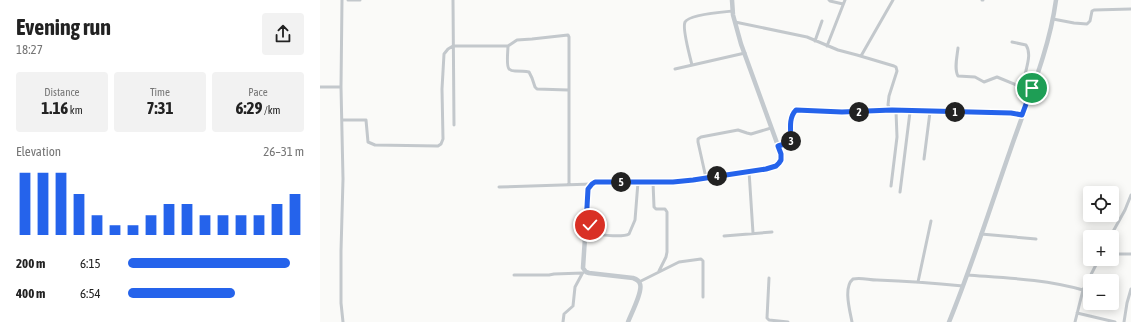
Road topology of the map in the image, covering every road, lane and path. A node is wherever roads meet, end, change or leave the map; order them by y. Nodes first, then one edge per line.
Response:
1 (342, 0) edge
2 (348, 0) edge
3 (360, 0) edge
4 (453, 0) edge
5 (732, 0) edge
6 (829, 0) edge
7 (845, 0) edge
8 (893, 0) edge
9 (1056, 0) edge
10 (844, 4) junction
11 (1131, 10) edge
12 (733, 11) junction
13 (1053, 19) junction
14 (822, 21) dead end
15 (735, 22) junction
16 (815, 41) junction
17 (1012, 42) dead end
18 (453, 46) junction
19 (508, 46) junction
20 (827, 46) junction
21 (958, 48) dead end
22 (745, 53) junction
23 (861, 56) junction
24 (692, 64) junction
25 (675, 69) dead end
26 (320, 87) edge
27 (341, 87) junction
28 (1032, 89) junction
29 (568, 90) junction
30 (892, 110) junction
31 (896, 111) junction
32 (910, 112) junction
33 (930, 112) junction
34 (1022, 115) junction
35 (342, 120) junction
36 (454, 125) dead end
37 (772, 128) junction
38 (778, 146) junction
39 (924, 159) dead end
40 (749, 171) junction
41 (706, 178) junction
42 (638, 182) junction
43 (653, 182) junction
44 (568, 184) junction
45 (592, 184) junction
46 (891, 186) dead end
47 (499, 187) dead end
48 (900, 192) dead end
49 (1131, 195) edge
50 (931, 221) dead end
51 (586, 225) junction
52 (1114, 230) edge
53 (772, 232) dead end
54 (753, 233) junction
55 (981, 234) junction
56 (724, 236) dead end
57 (1036, 239) dead end
58 (1119, 254) edge
59 (1131, 254) edge
60 (659, 271) junction
61 (584, 273) junction
62 (514, 275) dead end
63 (967, 275) junction
64 (769, 278) dead end
65 (639, 282) junction
66 (918, 282) junction
67 (963, 286) junction
68 (1131, 289) edge
69 (1083, 290) joint
70 (702, 297) dead end
71 (1077, 313) junction
72 (343, 322) edge
73 (563, 322) edge
74 (628, 322) edge
75 (788, 322) edge
76 (852, 322) edge
77 (949, 322) edge
78 (1075, 322) edge
79 (1115, 322) edge
80 (1124, 322) edge

1 - 27 street
2 - 3 street
4 - 18 street
5 - 12 street
6 - 10 street
7 - 10 street
8 - 23 street
9 - 13 street
10 - 20 street
11 - 13 street
12 - 15 street
12 - 24 street
13 - 28 street
14 - 16 street
15 - 16 street
15 - 22 street
16 - 20 street
17 - 28 street
18 - 19 street
18 - 35 street
18 - 36 street
19 - 29 street
19 - 29 street
20 - 23 street
21 - 28 street
22 - 24 street
22 - 37 street
23 - 30 street
24 - 25 street
26 - 27 street
27 - 35 street
28 - 34 street
29 - 44 street
30 - 31 street
30 - 38 street
31 - 32 street
31 - 46 street
32 - 33 street
32 - 48 street
33 - 34 street
33 - 39 street
34 - 55 street
35 - 72 street
37 - 38 street
37 - 41 street
38 - 40 street
40 - 41 street
40 - 54 street
41 - 43 street
42 - 43 street
42 - 45 street
42 - 51 street
43 - 60 street
44 - 45 street
44 - 47 street
45 - 51 street
49 - 52 street
50 - 66 street
51 - 61 street
53 - 54 street
54 - 56 street
55 - 57 street
55 - 63 street
58 - 59 street
60 - 65 street
60 - 70 street
61 - 62 street
61 - 65 street
61 - 73 street
63 - 67 street
63 - 69 street
64 - 75 street
65 - 74 street
66 - 67 street
66 - 76 street
67 - 77 street
68 - 80 street
69 - 71 street
71 - 78 street
71 - 79 street

